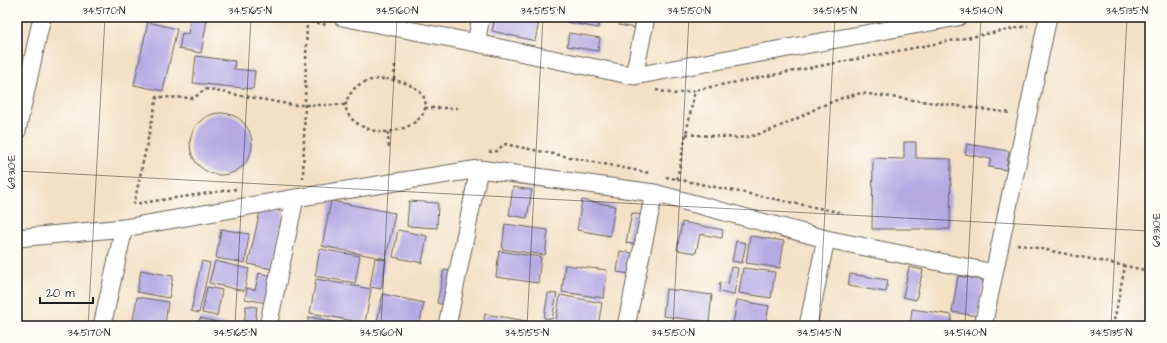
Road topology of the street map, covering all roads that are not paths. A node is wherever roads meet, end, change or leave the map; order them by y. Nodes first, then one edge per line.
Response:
1 (42, 17) edge
2 (342, 17) edge
3 (481, 17) edge
4 (646, 17) edge
5 (958, 17) edge
6 (1048, 17) edge
7 (476, 43) junction
8 (634, 76) junction
9 (17, 131) edge
10 (479, 169) junction
11 (654, 193) junction
12 (295, 198) junction
13 (124, 228) junction
14 (17, 238) edge
15 (826, 239) junction
16 (994, 274) junction
17 (102, 326) edge
18 (268, 326) edge
19 (447, 326) edge
20 (626, 326) edge
21 (808, 326) edge
22 (983, 326) edge

1 - 9 street
2 - 7 street
3 - 7 street
4 - 8 street
5 - 8 street
6 - 16 street
7 - 8 street
10 - 11 street
10 - 12 street
10 - 19 street
11 - 15 street
11 - 20 street
12 - 13 street
12 - 18 street
13 - 14 street
13 - 17 street
15 - 16 street
15 - 21 street
16 - 22 street

